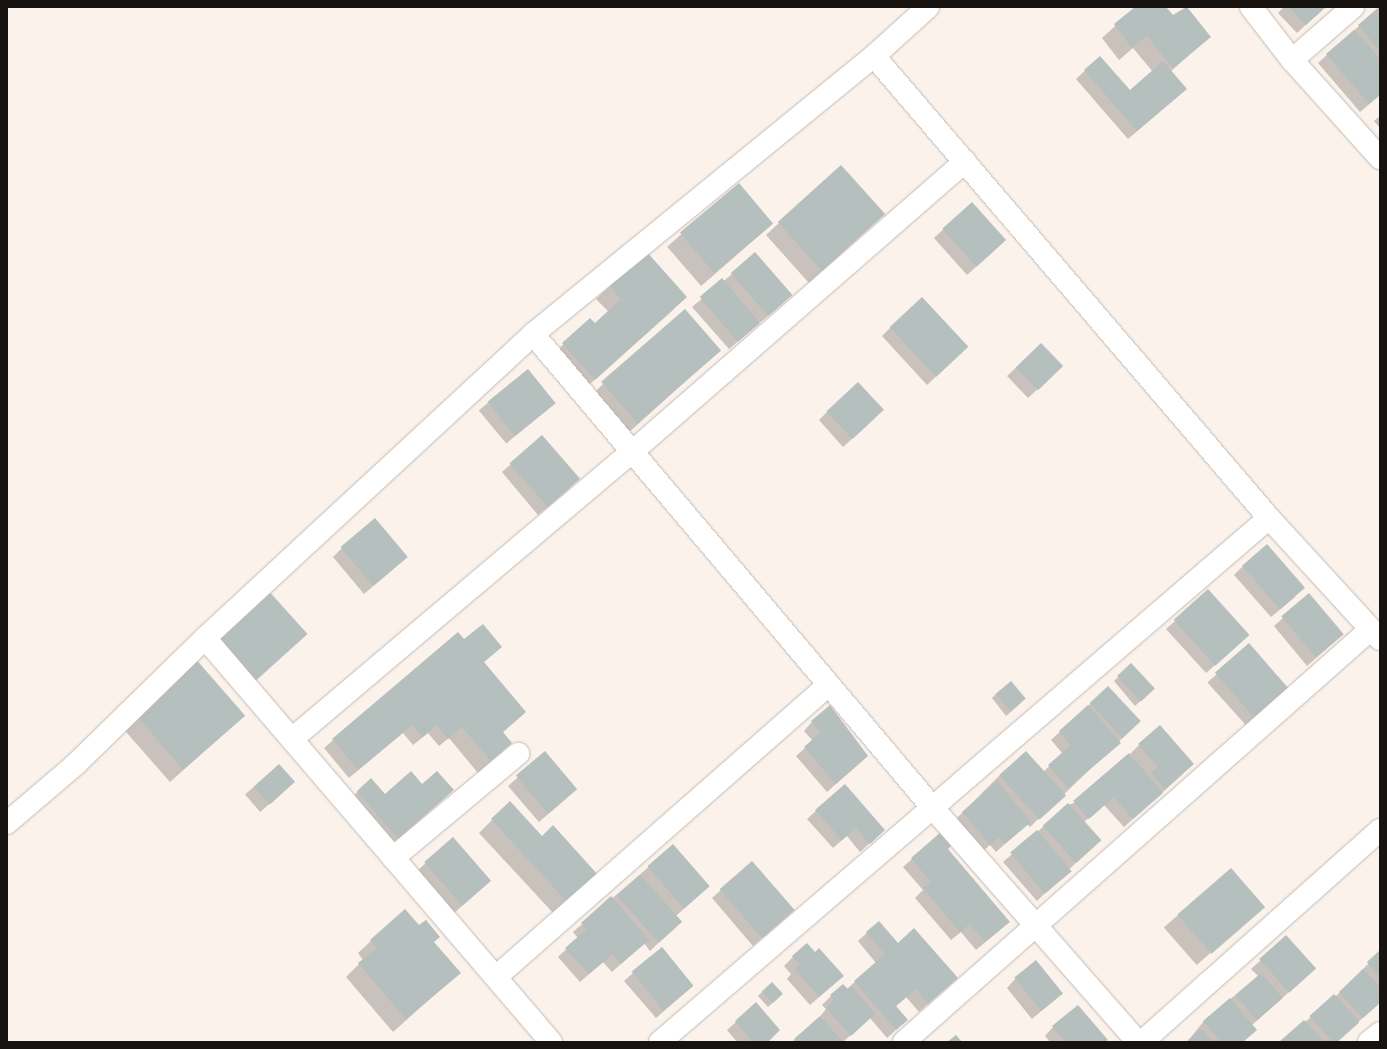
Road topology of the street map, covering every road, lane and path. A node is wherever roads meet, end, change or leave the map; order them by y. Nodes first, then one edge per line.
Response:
1 (928, 7) edge
2 (1251, 7) edge
3 (1353, 7) edge
4 (874, 56) junction
5 (1292, 60) junction
6 (1380, 158) edge
7 (965, 161) junction
8 (533, 334) junction
9 (632, 452) junction
10 (1269, 518) junction
11 (1376, 634) edge
12 (205, 638) junction
13 (828, 685) junction
14 (292, 738) junction
15 (518, 754) dead end
16 (932, 807) junction
17 (7, 823) edge
18 (1380, 830) edge
19 (393, 858) junction
20 (1037, 927) junction
21 (496, 976) junction
22 (1380, 1033) edge
23 (551, 1042) edge
24 (660, 1042) edge
25 (904, 1042) edge
26 (1138, 1042) edge
27 (1142, 1042) edge
28 (1369, 1042) edge

1 - 4 street
2 - 5 street
3 - 5 street
4 - 7 street
4 - 8 street
5 - 6 street
7 - 9 street
7 - 10 street
8 - 9 street
8 - 12 street
9 - 13 street
9 - 14 street
10 - 11 street
10 - 16 street
11 - 20 street
12 - 14 street
12 - 17 street
13 - 16 street
13 - 21 street
14 - 19 street
15 - 19 street
16 - 20 street
16 - 24 street
18 - 27 street
19 - 21 street
20 - 25 street
20 - 26 street
21 - 23 street
22 - 28 street

